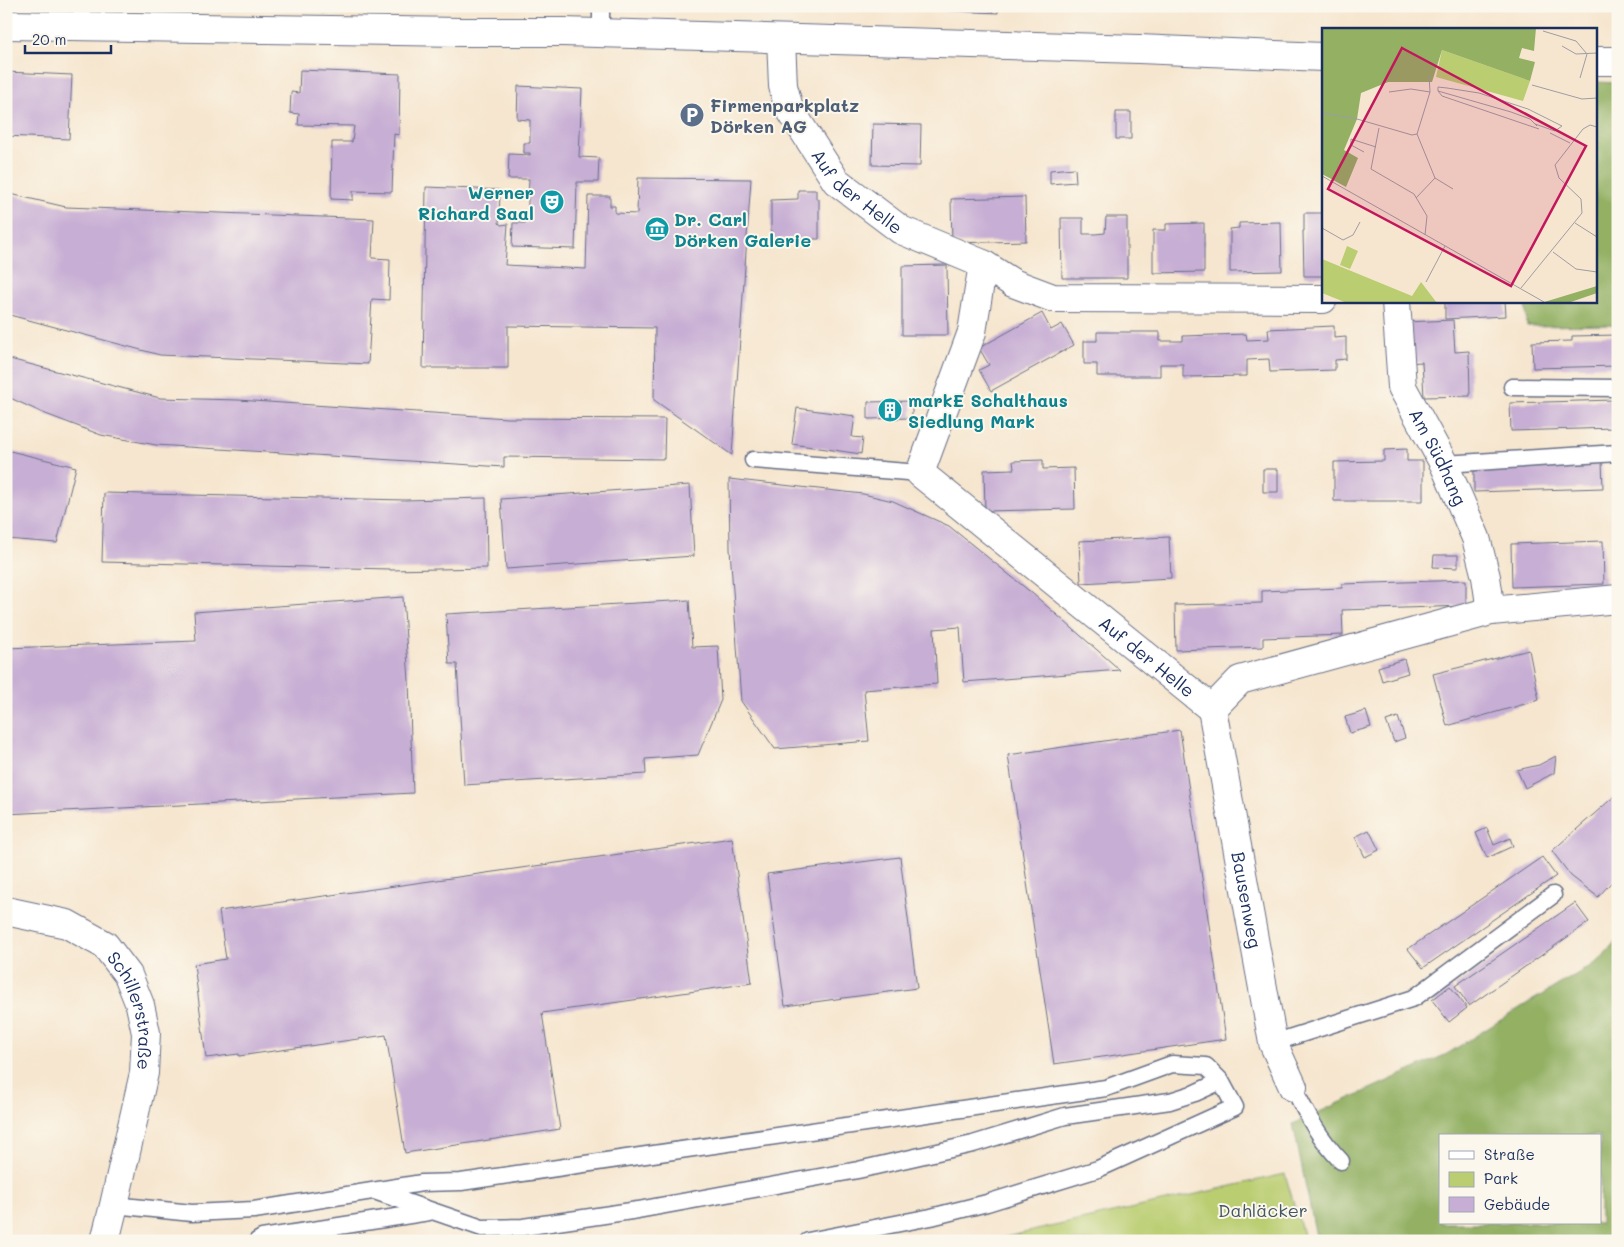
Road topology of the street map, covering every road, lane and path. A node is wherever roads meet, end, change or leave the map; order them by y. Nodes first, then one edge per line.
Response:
1 (601, 6) edge
2 (6, 25) edge
3 (601, 34) junction
4 (781, 39) junction
5 (1322, 57) edge
6 (1596, 61) edge
7 (1618, 61) edge
8 (983, 264) junction
9 (1322, 299) edge
10 (1396, 302) edge
11 (1512, 387) dead end
12 (1618, 388) edge
13 (1618, 453) edge
14 (753, 460) dead end
15 (1444, 464) junction
16 (920, 473) junction
17 (1618, 599) edge
18 (1491, 611) junction
19 (1212, 709) junction
20 (1553, 895) dead end
21 (6, 911) edge
22 (1273, 1043) junction
23 (1221, 1081) junction
24 (1293, 1087) joint
25 (1342, 1161) dead end
26 (375, 1191) junction
27 (114, 1205) junction
28 (434, 1212) junction
29 (105, 1241) edge
30 (257, 1241) edge
31 (808, 1241) edge

1 - 3 lane
2 - 3 street
3 - 4 street
4 - 5 street
4 - 8 street, Auf der Helle
6 - 7 street
8 - 9 street, Auf der Helle
8 - 16 street
10 - 15 street, Am Südhang
11 - 12 lane
13 - 15 lane
14 - 16 lane
15 - 18 street, Am Südhang
16 - 19 street, Auf der Helle
17 - 18 street, Auf der Helle
18 - 19 street, Auf der Helle
19 - 22 street, Bausenweg
20 - 22 lane
21 - 27 street, Schillerstraße
22 - 24 street, Bausenweg
23 - 26 lane
23 - 28 lane
23 - 31 lane
24 - 25 lane
26 - 27 lane
26 - 28 lane
27 - 29 street, Schillerstraße
28 - 30 lane

